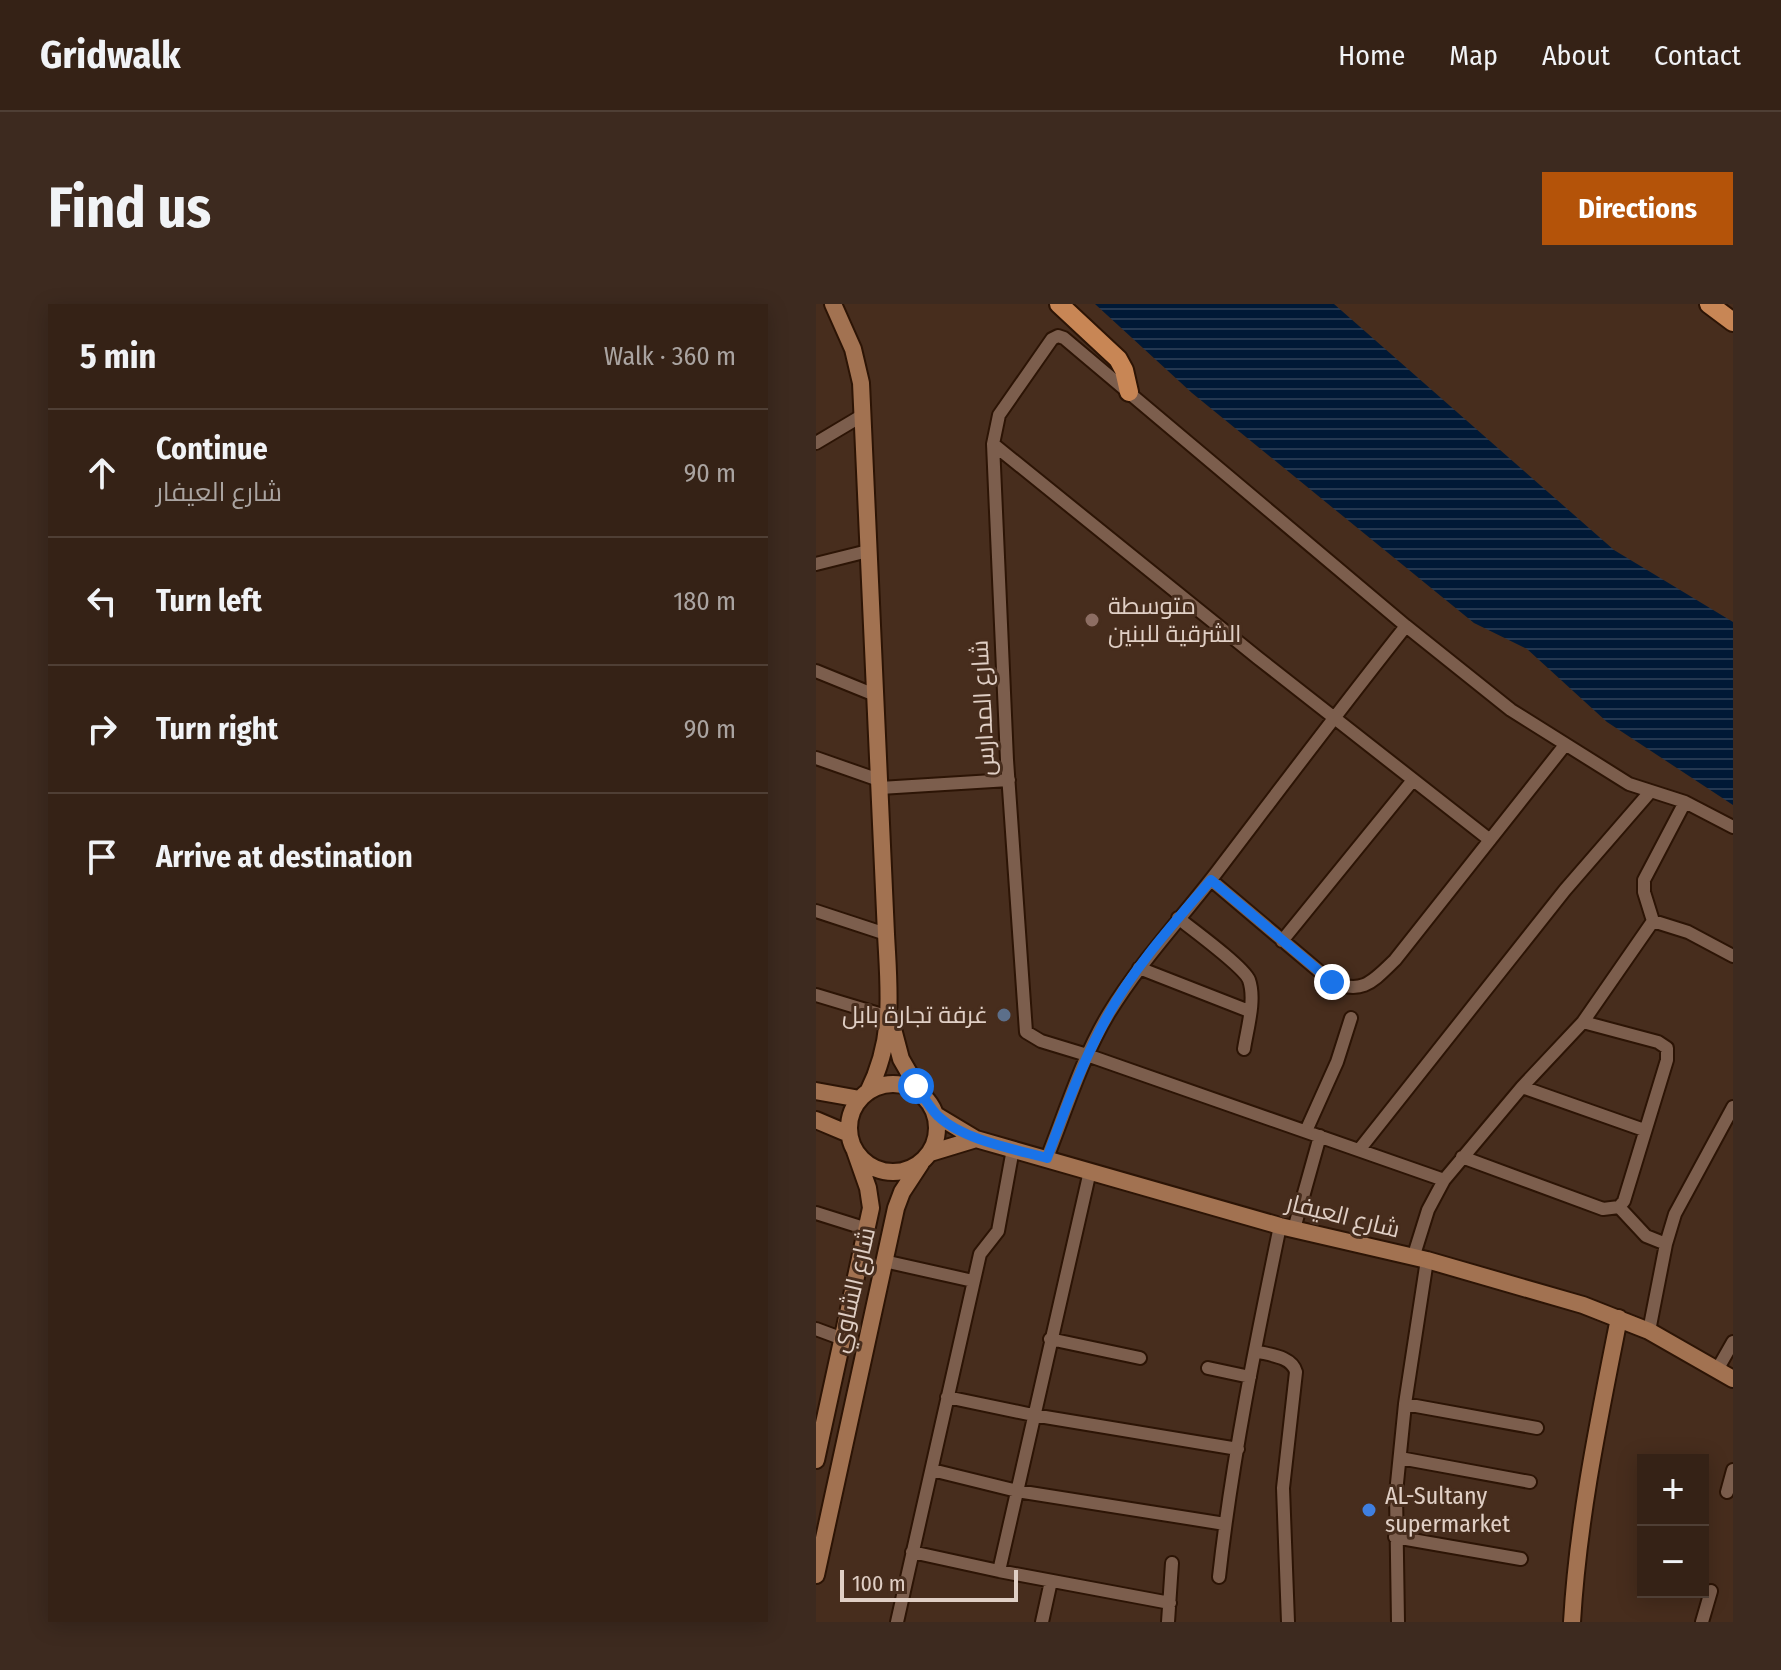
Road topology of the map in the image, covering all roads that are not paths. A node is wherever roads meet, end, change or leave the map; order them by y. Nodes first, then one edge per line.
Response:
1 (833, 304) edge
2 (1059, 304) edge
3 (1709, 304) edge
4 (1733, 322) edge
5 (1129, 392) junction
6 (863, 415) junction
7 (816, 443) edge
8 (993, 444) junction
9 (868, 551) junction
10 (816, 564) edge
11 (1406, 626) junction
12 (816, 671) edge
13 (875, 695) junction
14 (1333, 718) junction
15 (1565, 745) junction
16 (816, 758) edge
17 (1009, 780) junction
18 (1413, 780) junction
19 (879, 784) junction
20 (1650, 792) junction
21 (1685, 802) junction
22 (1733, 827) edge
23 (1490, 840) junction
24 (1211, 880) junction
25 (816, 911) edge
26 (1178, 918) junction
27 (1653, 921) junction
28 (886, 934) junction
29 (1282, 941) junction
30 (1733, 956) edge
31 (1139, 968) junction
32 (816, 995) edge
33 (1249, 1011) junction
34 (889, 1017) junction
35 (1351, 1018) dead end
36 (1583, 1022) junction
37 (1244, 1049) dead end
38 (1087, 1055) junction
39 (1522, 1087) junction
40 (816, 1091) edge
41 (921, 1093) junction
42 (864, 1095) junction
43 (1733, 1107) edge
44 (936, 1115) junction
45 (816, 1120) edge
46 (1644, 1130) junction
47 (1306, 1131) junction
48 (849, 1134) junction
49 (1320, 1136) junction
50 (976, 1139) junction
51 (1013, 1149) junction
52 (1359, 1150) junction
53 (855, 1151) junction
54 (1462, 1157) junction
55 (926, 1158) junction
56 (1047, 1158) junction
57 (1090, 1171) junction
58 (1444, 1180) junction
59 (1619, 1207) junction
60 (816, 1213) edge
61 (1287, 1227) junction
62 (867, 1229) junction
63 (1666, 1244) junction
64 (1420, 1259) junction
65 (884, 1261) junction
66 (973, 1281) junction
67 (1619, 1318) junction
68 (816, 1329) edge
69 (1649, 1331) junction
70 (843, 1339) junction
71 (1050, 1339) junction
72 (1733, 1342) edge
73 (1255, 1351) junction
74 (1140, 1358) dead end
75 (1208, 1368) dead end
76 (1717, 1370) junction
77 (1250, 1377) junction
78 (1733, 1379) edge
79 (947, 1397) junction
80 (1405, 1404) junction
81 (1033, 1415) junction
82 (1537, 1428) dead end
83 (818, 1438) edge
84 (1238, 1449) junction
85 (1400, 1458) junction
86 (816, 1460) edge
87 (932, 1470) junction
88 (1733, 1470) edge
89 (1530, 1482) dead end
90 (1017, 1491) junction
91 (1727, 1492) dead end
92 (1225, 1524) junction
93 (1395, 1537) junction
94 (912, 1552) junction
95 (1521, 1559) dead end
96 (1172, 1563) dead end
97 (999, 1571) junction
98 (816, 1575) edge
99 (1219, 1577) dead end
100 (1051, 1581) junction
101 (1711, 1591) dead end
102 (1170, 1603) junction
103 (897, 1622) edge
104 (1042, 1622) edge
105 (1168, 1622) edge
106 (1288, 1622) edge
107 (1398, 1622) edge
108 (1572, 1622) edge
109 (1702, 1622) edge

1 - 6 street
2 - 5 main road
3 - 4 main road
5 - 8 street, شارع المدارس
5 - 11 street
6 - 7 street
6 - 9 street
8 - 14 street
8 - 17 street, شارع المدارس
9 - 10 street
9 - 13 street
11 - 14 street
11 - 15 street
12 - 13 street
13 - 19 street
14 - 18 street
14 - 24 street
15 - 20 street
15 - 23 street
16 - 19 street
17 - 19 street
17 - 38 street, شارع المدارس
18 - 23 street
18 - 29 street
19 - 28 street
20 - 21 street
20 - 52 street
21 - 22 street
21 - 27 street
23 - 29 street
24 - 26 street
24 - 29 street
25 - 28 street
26 - 31 street
26 - 33 street
27 - 30 street
27 - 36 street
28 - 34 street
31 - 33 street
31 - 38 street
32 - 34 street
33 - 37 street
34 - 41 street
34 - 42 street
35 - 47 street
36 - 39 street
36 - 46 street
38 - 47 street
38 - 56 street
39 - 46 street
39 - 54 street
40 - 42 street
41 - 42 street
41 - 44 street
42 - 48 street
43 - 63 street
44 - 50 street, شارع العيفار
44 - 55 street
45 - 48 street
46 - 59 street
47 - 49 street
48 - 53 street
49 - 52 street
49 - 61 street
50 - 51 street, شارع العيفار
50 - 55 street
51 - 56 street, شارع العيفار
51 - 66 street
52 - 58 street
53 - 55 street
53 - 62 street, شارع الشاوي
54 - 58 street
54 - 59 street
55 - 65 street, شارع الشاوي
56 - 57 street, شارع العيفار
57 - 61 street, شارع العيفار
57 - 71 street
58 - 64 street
59 - 63 street
60 - 62 street
61 - 64 street, شارع العيفار
61 - 73 street
62 - 70 street, شارع الشاوي
63 - 69 street
64 - 67 street, شارع العيفار
64 - 80 street
65 - 66 street
65 - 98 street, شارع الشاوي
66 - 79 street
67 - 69 street, شارع العيفار
67 - 108 street
68 - 70 street
69 - 76 street, شارع العيفار
70 - 83 street, شارع الشاوي
71 - 74 street
71 - 81 street
72 - 76 street
73 - 77 street
73 - 106 street
75 - 77 street
76 - 78 street, شارع العيفار
77 - 84 street
79 - 81 street
79 - 87 street
80 - 82 street
80 - 85 street
81 - 84 street
81 - 90 street
83 - 86 street, شارع الشاوي
84 - 92 street
85 - 89 street
85 - 93 street
87 - 90 street
87 - 94 street
88 - 91 street
90 - 92 street
90 - 97 street
92 - 99 street
93 - 95 street
93 - 107 street
94 - 97 street
94 - 103 street
96 - 102 street
97 - 100 street
100 - 102 street
100 - 104 street
101 - 109 street
102 - 105 street

